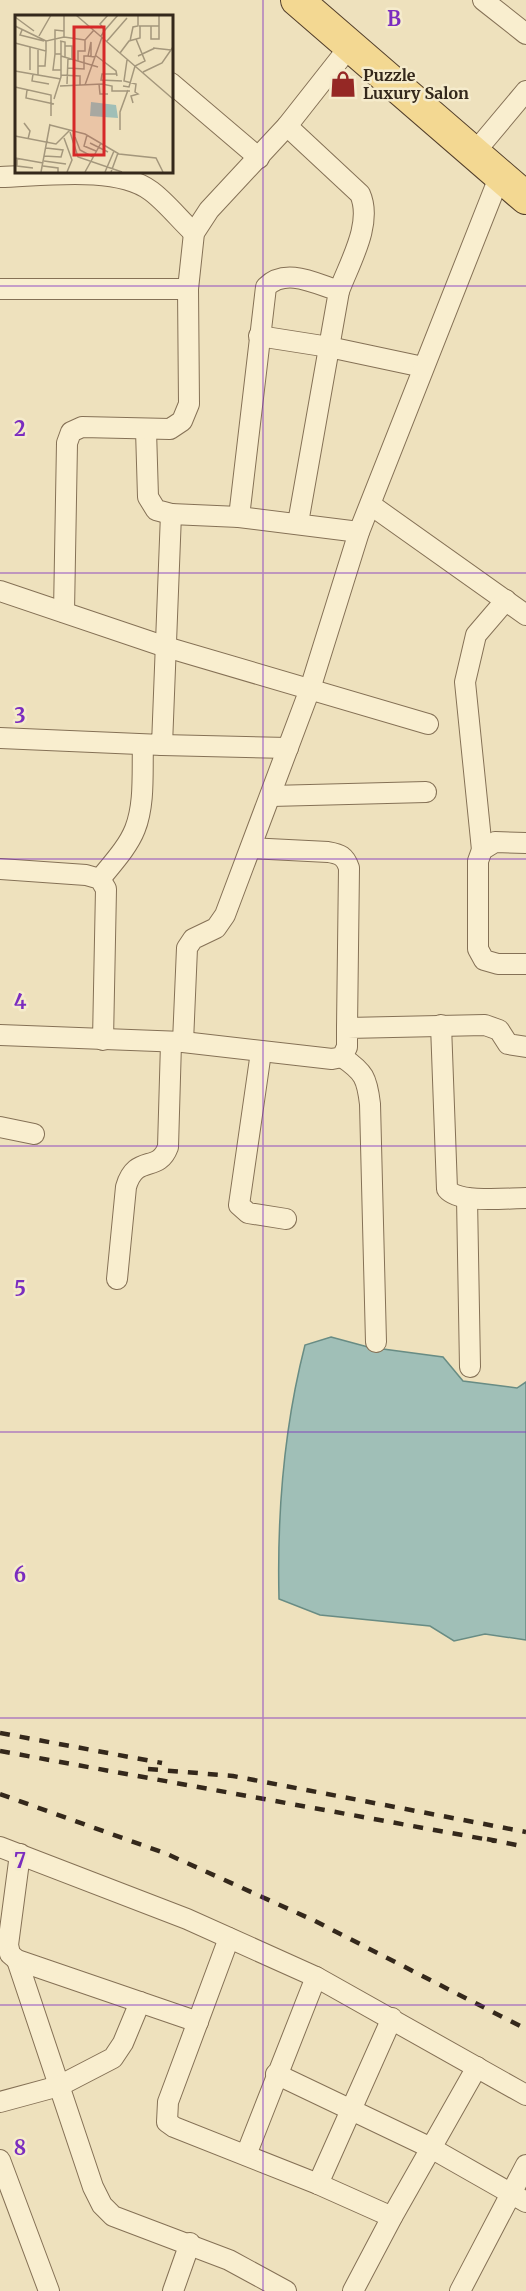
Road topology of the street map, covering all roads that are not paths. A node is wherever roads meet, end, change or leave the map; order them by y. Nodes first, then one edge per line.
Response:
1 (297, 0) edge
2 (483, 0) edge
3 (526, 34) edge
4 (350, 46) junction
5 (172, 84) edge
6 (526, 91) edge
7 (287, 126) junction
8 (474, 153) junction
9 (259, 158) junction
10 (500, 175) junction
11 (0, 177) edge
12 (526, 198) edge
13 (194, 233) junction
14 (0, 289) edge
15 (188, 289) junction
16 (339, 291) junction
17 (259, 336) junction
18 (329, 347) junction
19 (423, 367) junction
20 (146, 430) junction
21 (371, 505) junction
22 (171, 514) junction
23 (239, 517) junction
24 (298, 523) junction
25 (359, 532) junction
26 (0, 591) edge
27 (506, 600) junction
28 (64, 612) junction
29 (526, 615) edge
30 (166, 647) junction
31 (310, 688) junction
32 (428, 724) dead end
33 (0, 738) edge
34 (153, 745) junction
35 (288, 748) junction
36 (426, 792) dead end
37 (271, 796) junction
38 (526, 843) edge
39 (251, 848) junction
40 (482, 850) junction
41 (0, 869) edge
42 (100, 879) junction
43 (526, 964) edge
44 (441, 1025) junction
45 (347, 1028) junction
46 (0, 1035) edge
47 (103, 1040) junction
48 (177, 1043) junction
49 (526, 1047) edge
50 (261, 1052) junction
51 (342, 1057) junction
52 (0, 1127) edge
53 (34, 1134) dead end
54 (466, 1198) junction
55 (526, 1198) edge
56 (286, 1219) dead end
57 (117, 1279) dead end
58 (376, 1342) dead end
59 (470, 1367) dead end
60 (0, 1847) edge
61 (20, 1854) junction
62 (229, 1938) junction
63 (16, 1960) junction
64 (316, 1977) junction
65 (140, 2002) junction
66 (392, 2018) junction
67 (198, 2022) junction
68 (477, 2067) junction
69 (276, 2074) junction
70 (59, 2086) junction
71 (526, 2095) edge
72 (0, 2102) edge
73 (351, 2109) junction
74 (431, 2148) junction
75 (246, 2155) junction
76 (0, 2160) edge
77 (526, 2165) edge
78 (318, 2184) junction
79 (518, 2198) edge
80 (7, 2199) edge
81 (392, 2217) junction
82 (190, 2243) junction
83 (259, 2285) edge
84 (356, 2290) edge
85 (49, 2291) edge
86 (173, 2291) edge
87 (286, 2291) edge
88 (459, 2291) edge

1 - 4 main road
2 - 3 street
4 - 7 street
4 - 8 main road
5 - 9 street
6 - 8 street
7 - 9 street
7 - 16 street
8 - 10 main road
9 - 13 street
10 - 12 main road
10 - 19 street
11 - 13 street
13 - 15 street
14 - 15 street
15 - 20 street
16 - 17 street
16 - 18 street
17 - 18 street
17 - 23 street
18 - 19 street
18 - 24 street
19 - 21 street
20 - 22 street
20 - 28 street
21 - 25 street
21 - 27 street
22 - 23 street
22 - 30 street
23 - 24 street
24 - 25 street
25 - 31 street
26 - 28 street
27 - 29 street
27 - 40 street
28 - 30 street
30 - 31 street
30 - 34 street
31 - 32 street
31 - 35 street
33 - 34 street
34 - 35 street
34 - 42 street
35 - 37 street
36 - 37 street
37 - 39 street
38 - 40 street
39 - 45 street
39 - 48 street
40 - 43 street
41 - 42 street
42 - 47 street
44 - 45 street
44 - 49 street
44 - 54 street
45 - 51 street
46 - 47 street
47 - 48 street
48 - 50 street
48 - 57 street
50 - 51 street
50 - 56 street
51 - 58 street
52 - 53 street
54 - 55 street
54 - 59 street
60 - 61 street
61 - 62 street
61 - 63 street
62 - 64 street
62 - 67 street
63 - 65 street
63 - 70 street
64 - 66 street
64 - 69 street
65 - 67 street
65 - 70 street
66 - 68 street
66 - 73 street
67 - 75 street
68 - 71 street
68 - 74 street
69 - 73 street
69 - 75 street
70 - 72 street
70 - 82 street
73 - 74 street
73 - 78 street
74 - 79 street
74 - 81 street
75 - 78 street
76 - 80 street
77 - 79 street
78 - 81 street
79 - 88 street
80 - 85 street
81 - 84 street
82 - 83 street
82 - 86 street
83 - 87 street

